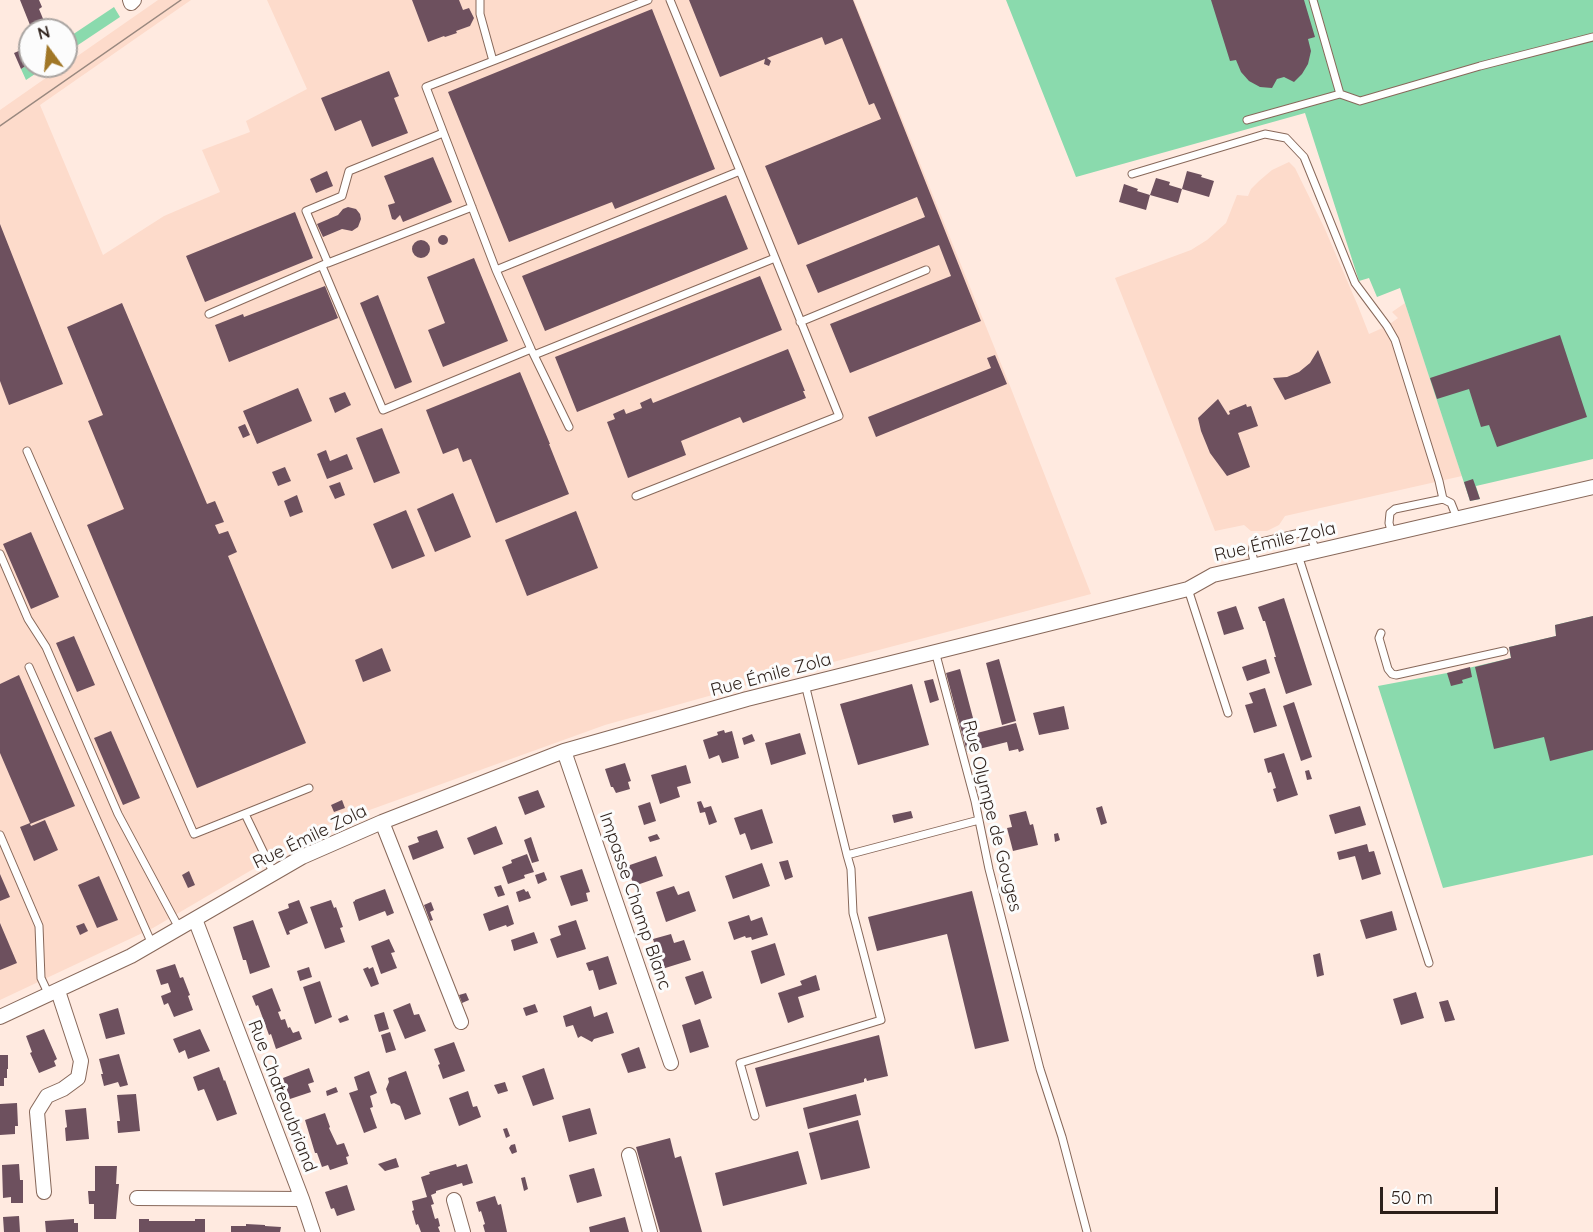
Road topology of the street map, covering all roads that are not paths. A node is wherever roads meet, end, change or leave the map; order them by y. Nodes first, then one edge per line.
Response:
1 (130, 0) edge
2 (134, 0) edge
3 (480, 0) edge
4 (648, 0) edge
5 (670, 0) edge
6 (1313, 0) edge
7 (1593, 37) edge
8 (492, 61) junction
9 (1340, 94) junction
10 (1247, 120) dead end
11 (443, 133) junction
12 (740, 171) junction
13 (1132, 174) dead end
14 (472, 207) junction
15 (775, 258) junction
16 (325, 265) junction
17 (496, 270) junction
18 (926, 270) dead end
19 (209, 314) dead end
20 (800, 322) junction
21 (532, 352) junction
22 (569, 427) dead end
23 (27, 451) dead end
24 (1593, 487) edge
25 (636, 496) dead end
26 (1443, 500) junction
27 (1457, 518) junction
28 (1392, 534) junction
29 (1316, 550) junction
30 (0, 554) edge
31 (1298, 555) junction
32 (1255, 565) junction
33 (1188, 589) junction
34 (1381, 633) dead end
35 (935, 651) junction
36 (1504, 651) dead end
37 (29, 667) dead end
38 (805, 684) junction
39 (1227, 713) dead end
40 (564, 751) junction
41 (309, 788) dead end
42 (245, 814) junction
43 (979, 820) junction
44 (382, 822) junction
45 (0, 835) edge
46 (847, 855) junction
47 (274, 874) junction
48 (195, 919) junction
49 (179, 928) junction
50 (152, 944) junction
51 (1429, 963) dead end
52 (54, 993) junction
53 (0, 1017) edge
54 (461, 1022) dead end
55 (671, 1063) dead end
56 (755, 1116) dead end
57 (629, 1155) dead end
58 (44, 1192) dead end
59 (136, 1197) dead end
60 (302, 1199) junction
61 (454, 1200) dead end
62 (313, 1232) edge
63 (464, 1232) edge
64 (650, 1232) edge
65 (1087, 1232) edge

1 - 2 street
3 - 8 lane
4 - 8 lane
5 - 12 lane
6 - 9 lane
7 - 9 lane
8 - 11 lane
9 - 10 lane
11 - 14 lane
11 - 16 lane
12 - 15 lane
12 - 17 lane
13 - 26 lane
14 - 16 lane
14 - 17 lane
15 - 20 lane
15 - 21 lane
16 - 19 lane
16 - 21 lane
17 - 21 lane
18 - 20 lane
20 - 25 lane
21 - 22 lane
23 - 42 lane
24 - 27 street, Rue Émile Zola
26 - 27 lane
26 - 28 lane
27 - 28 street, Rue Émile Zola
28 - 29 street, Rue Émile Zola
29 - 31 street, Rue Émile Zola
29 - 32 lane
30 - 49 lane
31 - 32 street, Rue Émile Zola
31 - 51 lane
32 - 33 street, Rue Émile Zola
33 - 35 street, Rue Émile Zola
33 - 39 lane
34 - 36 lane
35 - 38 street, Rue Émile Zola
35 - 43 lane, Rue Olympe de Gouges
37 - 50 lane
38 - 40 street, Rue Émile Zola
38 - 46 lane
40 - 44 street, Rue Émile Zola
40 - 55 street, Impasse Champ Blanc
41 - 42 lane
42 - 47 lane
43 - 46 lane
43 - 65 lane, Rue Olympe de Gouges
44 - 47 street, Rue Émile Zola
44 - 54 street
45 - 52 lane
46 - 56 lane
47 - 48 street, Rue Émile Zola
48 - 49 street, Rue Émile Zola
48 - 60 street, Rue Chateaubriand
49 - 50 street, Rue Émile Zola
50 - 52 street, Rue Émile Zola
52 - 53 street, Rue Émile Zola
52 - 58 street
57 - 64 street
59 - 60 street, Rue Chateaubriand
60 - 62 street
61 - 63 street

